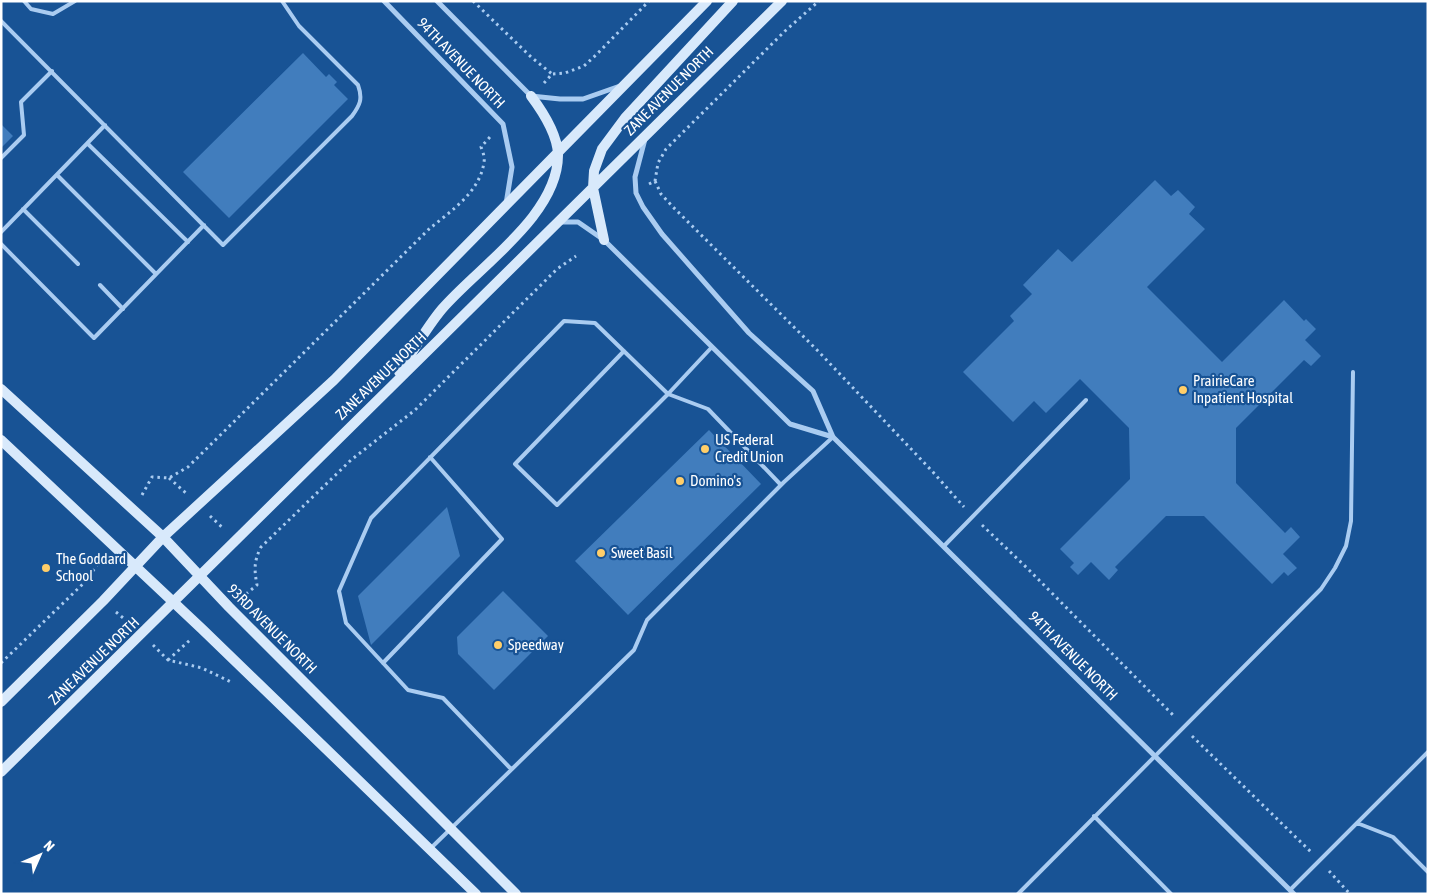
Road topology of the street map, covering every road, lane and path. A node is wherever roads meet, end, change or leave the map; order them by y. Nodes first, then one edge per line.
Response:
1 (24, 1) edge
2 (75, 1) edge
3 (282, 1) edge
4 (384, 1) edge
5 (437, 1) edge
6 (473, 1) edge
7 (649, 1) edge
8 (707, 1) edge
9 (733, 1) edge
10 (782, 1) edge
11 (820, 1) edge
12 (1, 21) edge
13 (52, 71) junction
14 (552, 74) junction
15 (544, 83) dead end
16 (626, 84) junction
17 (531, 96) junction
18 (105, 126) junction
19 (493, 134) dead end
20 (646, 135) junction
21 (88, 144) junction
22 (558, 153) junction
23 (1, 158) edge
24 (56, 175) junction
25 (655, 181) junction
26 (645, 186) dead end
27 (593, 188) junction
28 (505, 206) junction
29 (23, 210) junction
30 (559, 222) junction
31 (204, 225) junction
32 (1, 232) edge
33 (604, 240) junction
34 (188, 242) junction
35 (1, 244) edge
36 (576, 256) dead end
37 (78, 264) dead end
38 (156, 274) junction
39 (100, 285) dead end
40 (122, 309) junction
41 (711, 348) junction
42 (624, 351) junction
43 (1353, 372) dead end
44 (1, 389) edge
45 (386, 392) junction
46 (668, 394) junction
47 (1086, 400) dead end
48 (833, 437) junction
49 (1, 440) edge
50 (430, 457) junction
51 (169, 478) junction
52 (782, 485) junction
53 (148, 486) dead end
54 (198, 505) junction
55 (964, 508) dead end
56 (981, 525) dead end
57 (163, 537) junction
58 (235, 540) junction
59 (944, 546) junction
60 (135, 567) junction
61 (199, 576) junction
62 (257, 585) dead end
63 (103, 601) junction
64 (173, 603) junction
65 (142, 635) junction
66 (1, 663) edge
67 (382, 663) junction
68 (234, 684) dead end
69 (1, 702) edge
70 (1174, 716) dead end
71 (1191, 734) dead end
72 (1428, 752) edge
73 (1155, 755) junction
74 (511, 770) junction
75 (1, 772) edge
76 (1094, 816) junction
77 (1357, 823) junction
78 (451, 828) junction
79 (1303, 845) dead end
80 (429, 849) junction
81 (1428, 872) edge
82 (1335, 878) dead end
83 (1292, 892) edge
84 (476, 894) edge
85 (516, 894) edge
86 (1018, 894) edge
87 (1171, 894) edge
88 (1350, 894) edge

1 - 2 lane
3 - 31 lane
4 - 28 street, 94TH AVENUE NORTH
5 - 17 street, 94TH AVENUE NORTH
6 - 14 path
7 - 14 path
8 - 16 main road, ZANE AVENUE NORTH
9 - 27 main road
10 - 20 main road, ZANE AVENUE NORTH
11 - 25 path
12 - 13 lane
13 - 18 lane
13 - 23 lane
14 - 15 path
16 - 17 street
16 - 22 main road, ZANE AVENUE NORTH
17 - 22 main road
18 - 21 lane
18 - 31 lane
19 - 51 path
20 - 27 main road, ZANE AVENUE NORTH
20 - 48 street
21 - 24 lane
21 - 34 lane
22 - 28 main road, ZANE AVENUE NORTH
22 - 45 main road
24 - 29 lane
24 - 38 lane
25 - 26 path
25 - 55 path
27 - 30 main road, ZANE AVENUE NORTH
27 - 33 main road
28 - 54 main road, ZANE AVENUE NORTH
29 - 32 lane
29 - 37 lane
30 - 33 street
30 - 45 main road, ZANE AVENUE NORTH
31 - 34 lane
33 - 41 street
34 - 38 lane
35 - 40 lane
36 - 62 path
38 - 40 lane
39 - 40 lane
41 - 46 lane
41 - 48 street
42 - 46 lane
42 - 46 lane
42 - 50 lane
43 - 73 lane
44 - 57 main road, 93RD AVENUE NORTH
45 - 58 main road, ZANE AVENUE NORTH
46 - 52 lane
47 - 59 lane
48 - 52 lane
48 - 59 street, 94TH AVENUE NORTH
49 - 60 main road
50 - 67 lane
50 - 67 lane
51 - 53 path
51 - 54 path
52 - 74 lane
54 - 57 main road, ZANE AVENUE NORTH
54 - 58 path
56 - 70 path
57 - 60 main road, ZANE AVENUE NORTH
57 - 61 main road, 93RD AVENUE NORTH
58 - 61 main road, ZANE AVENUE NORTH
59 - 73 street, 94TH AVENUE NORTH
60 - 63 main road, ZANE AVENUE NORTH
60 - 64 main road
61 - 64 main road, ZANE AVENUE NORTH
61 - 78 main road, 93RD AVENUE NORTH
63 - 65 path
63 - 66 path
63 - 69 main road, ZANE AVENUE NORTH
64 - 65 main road, ZANE AVENUE NORTH
64 - 80 main road
65 - 68 path
65 - 75 main road, ZANE AVENUE NORTH
67 - 74 lane
71 - 79 path
72 - 77 lane
73 - 76 lane
73 - 83 street, 94TH AVENUE NORTH
74 - 78 lane
76 - 86 lane
76 - 87 lane
77 - 81 lane
77 - 83 lane
78 - 80 lane
78 - 85 main road, 93RD AVENUE NORTH
80 - 84 main road
82 - 88 path

